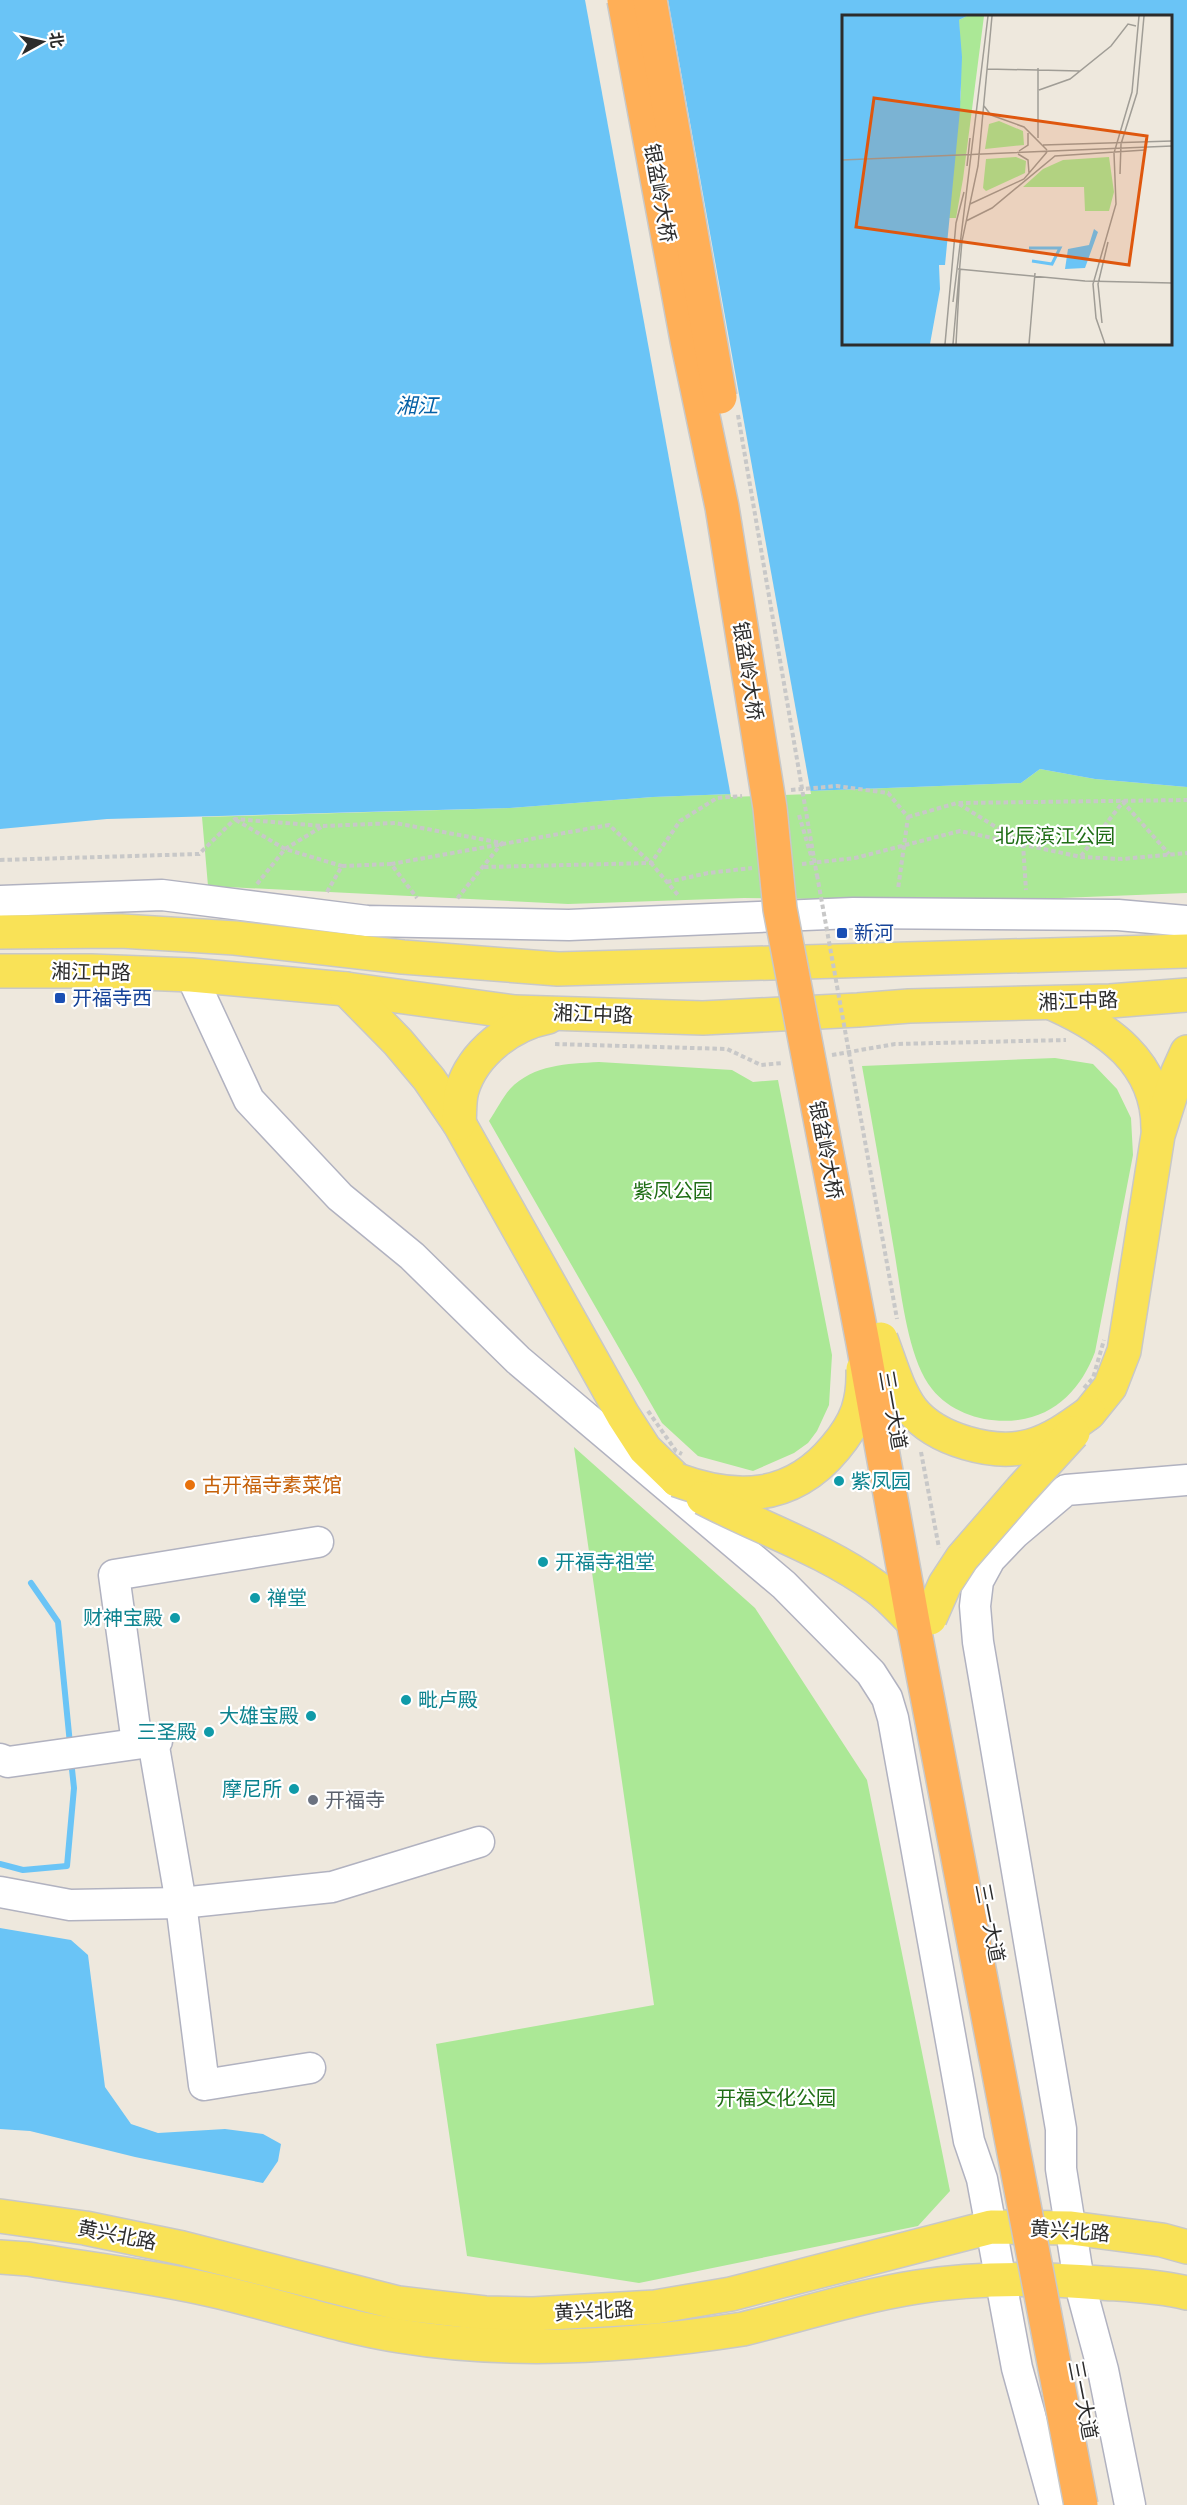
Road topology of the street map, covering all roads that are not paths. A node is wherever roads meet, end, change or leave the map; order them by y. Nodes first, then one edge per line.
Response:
1 (624, 0) edge
2 (651, 0) edge
3 (0, 901) edge
4 (1118, 915) junction
5 (1187, 921) edge
6 (0, 932) edge
7 (1187, 942) edge
8 (1187, 951) edge
9 (0, 971) edge
10 (191, 975) junction
11 (346, 989) junction
12 (1187, 995) edge
13 (1052, 1003) junction
14 (564, 1014) junction
15 (1187, 1052) edge
16 (459, 1123) junction
17 (1158, 1136) junction
18 (881, 1335) junction
19 (1085, 1403) junction
20 (683, 1470) junction
21 (1187, 1480) edge
22 (318, 1542) dead end
23 (922, 1620) junction
24 (153, 1741) junction
25 (3, 1764) edge
26 (479, 1842) dead end
27 (0, 1892) edge
28 (182, 1903) junction
29 (310, 2068) dead end
30 (0, 2216) edge
31 (991, 2228) junction
32 (1071, 2228) junction
33 (1187, 2247) edge
34 (0, 2257) edge
35 (1000, 2279) junction
36 (1079, 2281) junction
37 (1187, 2293) edge
38 (1055, 2505) edge
39 (1081, 2505) edge
40 (1104, 2505) edge
41 (1130, 2505) edge

1 - 18 highway, 银盆岭大桥, bridge
2 - 18 highway, 银盆岭大桥, bridge
3 - 4 street
4 - 5 street
4 - 7 street
6 - 8 main road, 湘江中路
9 - 10 main road, 湘江中路
10 - 11 main road, 湘江中路
10 - 31 street
11 - 14 main road, 湘江中路
11 - 16 main road
12 - 13 main road, 湘江中路
13 - 14 main road, 湘江中路
13 - 17 main road
14 - 16 main road
15 - 17 main road
16 - 20 main road
17 - 19 main road
18 - 19 main road, bridge
18 - 20 main road, bridge
18 - 23 highway, 三一大道, bridge
19 - 23 main road, bridge
20 - 23 main road, bridge
21 - 32 street
22 - 24 street
23 - 39 highway, 三一大道, bridge
23 - 40 highway, 三一大道
24 - 25 street
24 - 28 street
26 - 28 street
27 - 28 street
28 - 29 street
30 - 31 main road, 黄兴北路
31 - 32 main road, 黄兴北路
31 - 35 street
32 - 33 main road, 黄兴北路
32 - 36 street
34 - 35 main road, 黄兴北路
35 - 36 main road, 黄兴北路
35 - 38 street
36 - 37 main road, 黄兴北路
36 - 41 street

